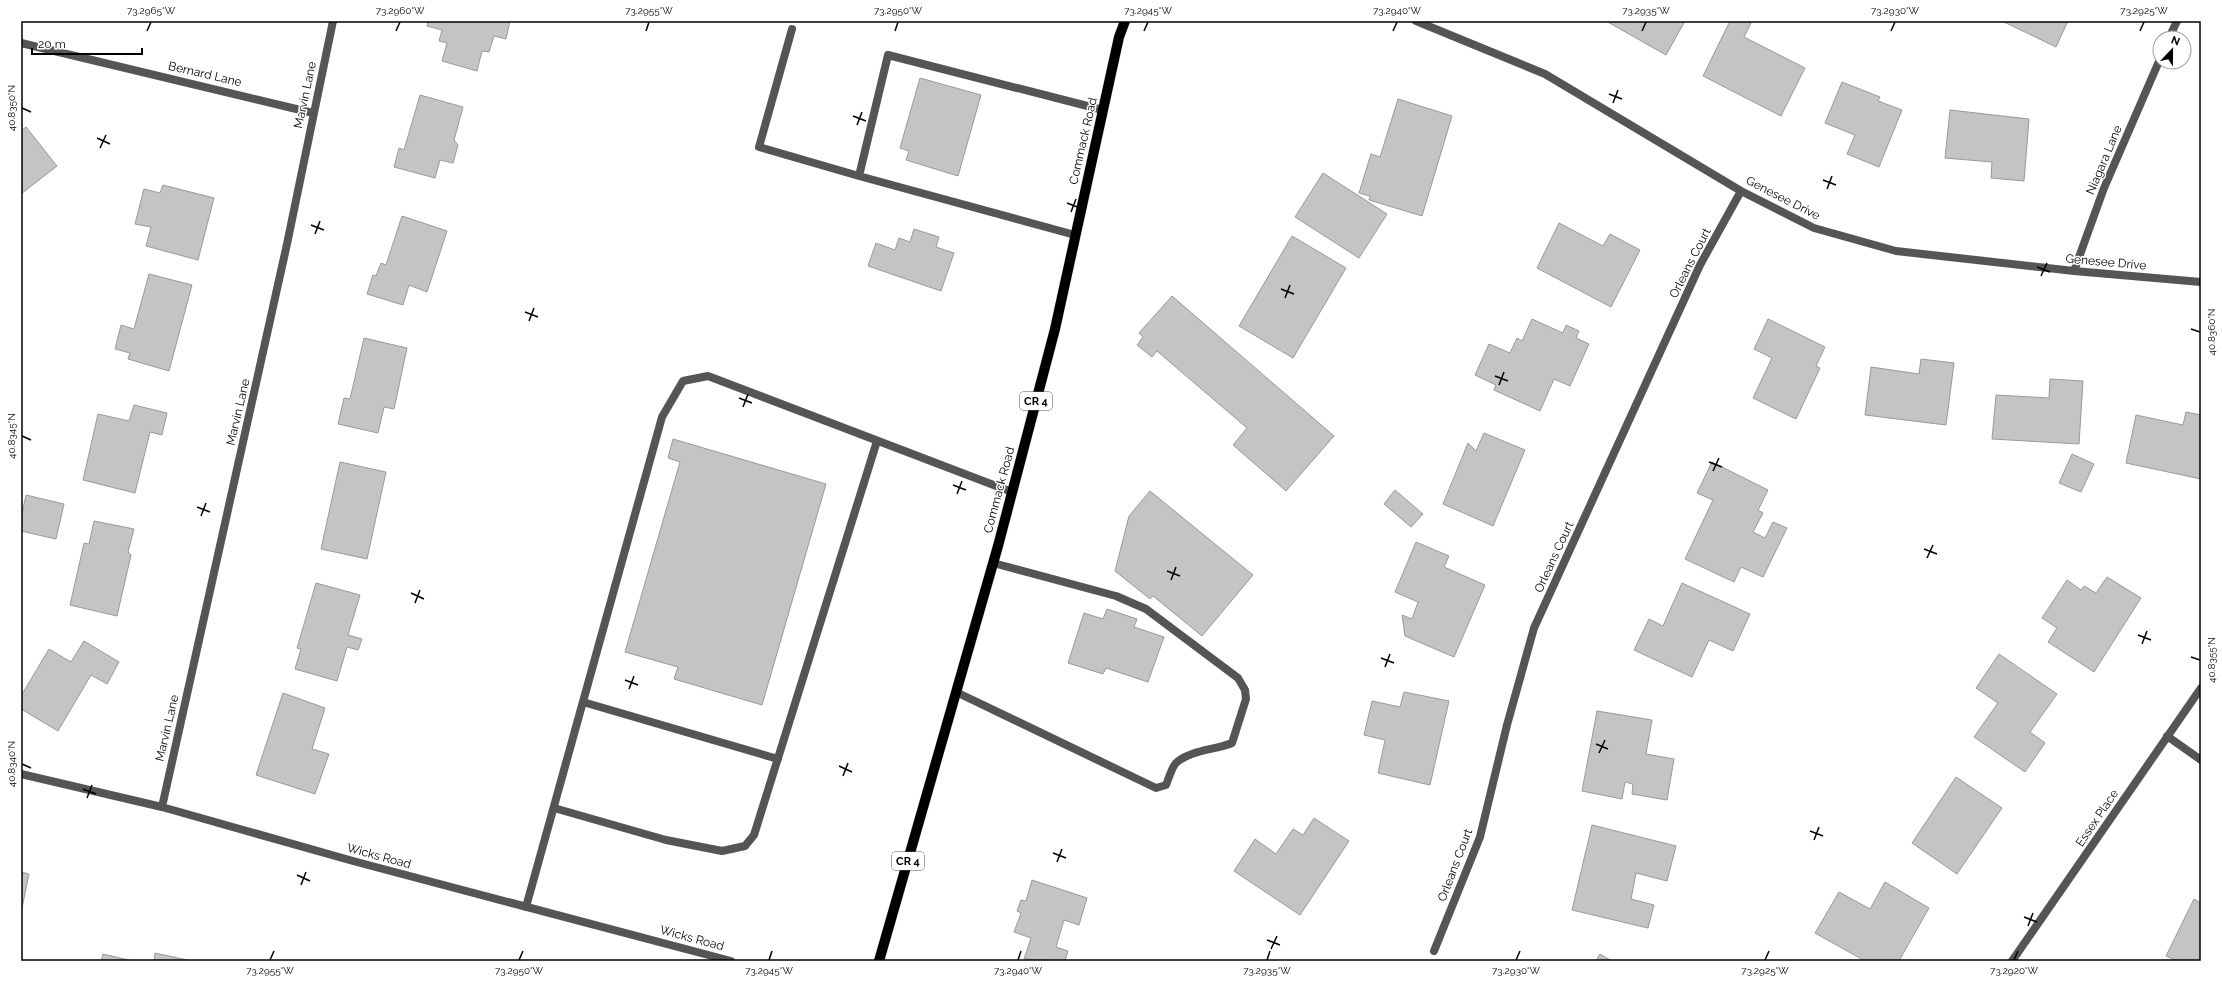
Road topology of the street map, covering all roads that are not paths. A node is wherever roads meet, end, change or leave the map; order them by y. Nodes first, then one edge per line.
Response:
1 (333, 21) edge
2 (1125, 21) edge
3 (1416, 21) edge
4 (792, 29) dead end
5 (21, 43) edge
6 (2155, 70) edge
7 (1103, 110) junction
8 (313, 113) junction
9 (859, 176) junction
10 (1741, 191) junction
11 (1076, 235) junction
12 (2074, 271) junction
13 (2201, 282) edge
14 (877, 441) junction
15 (1012, 492) junction
16 (993, 563) junction
17 (2201, 688) edge
18 (956, 692) junction
19 (583, 702) junction
20 (2167, 736) junction
21 (778, 759) junction
22 (2201, 760) edge
23 (21, 774) edge
24 (162, 807) junction
25 (554, 808) junction
26 (526, 907) junction
27 (1434, 951) dead end
28 (731, 961) edge
29 (879, 961) edge
30 (2012, 961) edge

1 - 8 street, Marvin Lane
2 - 7 main road, Commack Road / CR 4
3 - 10 street, Genesee Drive
4 - 9 street
5 - 8 street, Bernard Lane
6 - 12 street, Niagara Lane
7 - 9 street
7 - 11 main road, Commack Road / CR 4
8 - 24 street, Marvin Lane
9 - 11 street
10 - 12 street, Genesee Drive
10 - 27 street, Orleans Court
11 - 15 main road, Commack Road / CR 4
12 - 13 street, Genesee Drive
14 - 15 street
14 - 19 street
14 - 21 street
15 - 16 main road, Commack Road / CR 4
16 - 18 main road, Commack Road / CR 4
16 - 18 street
17 - 20 street, Essex Place
18 - 29 main road, Commack Road / CR 4
19 - 21 street
19 - 25 street
20 - 22 street
20 - 30 street, Essex Place
21 - 25 street
23 - 24 street, Wicks Road
24 - 26 street, Wicks Road
25 - 26 street
26 - 28 street, Wicks Road

